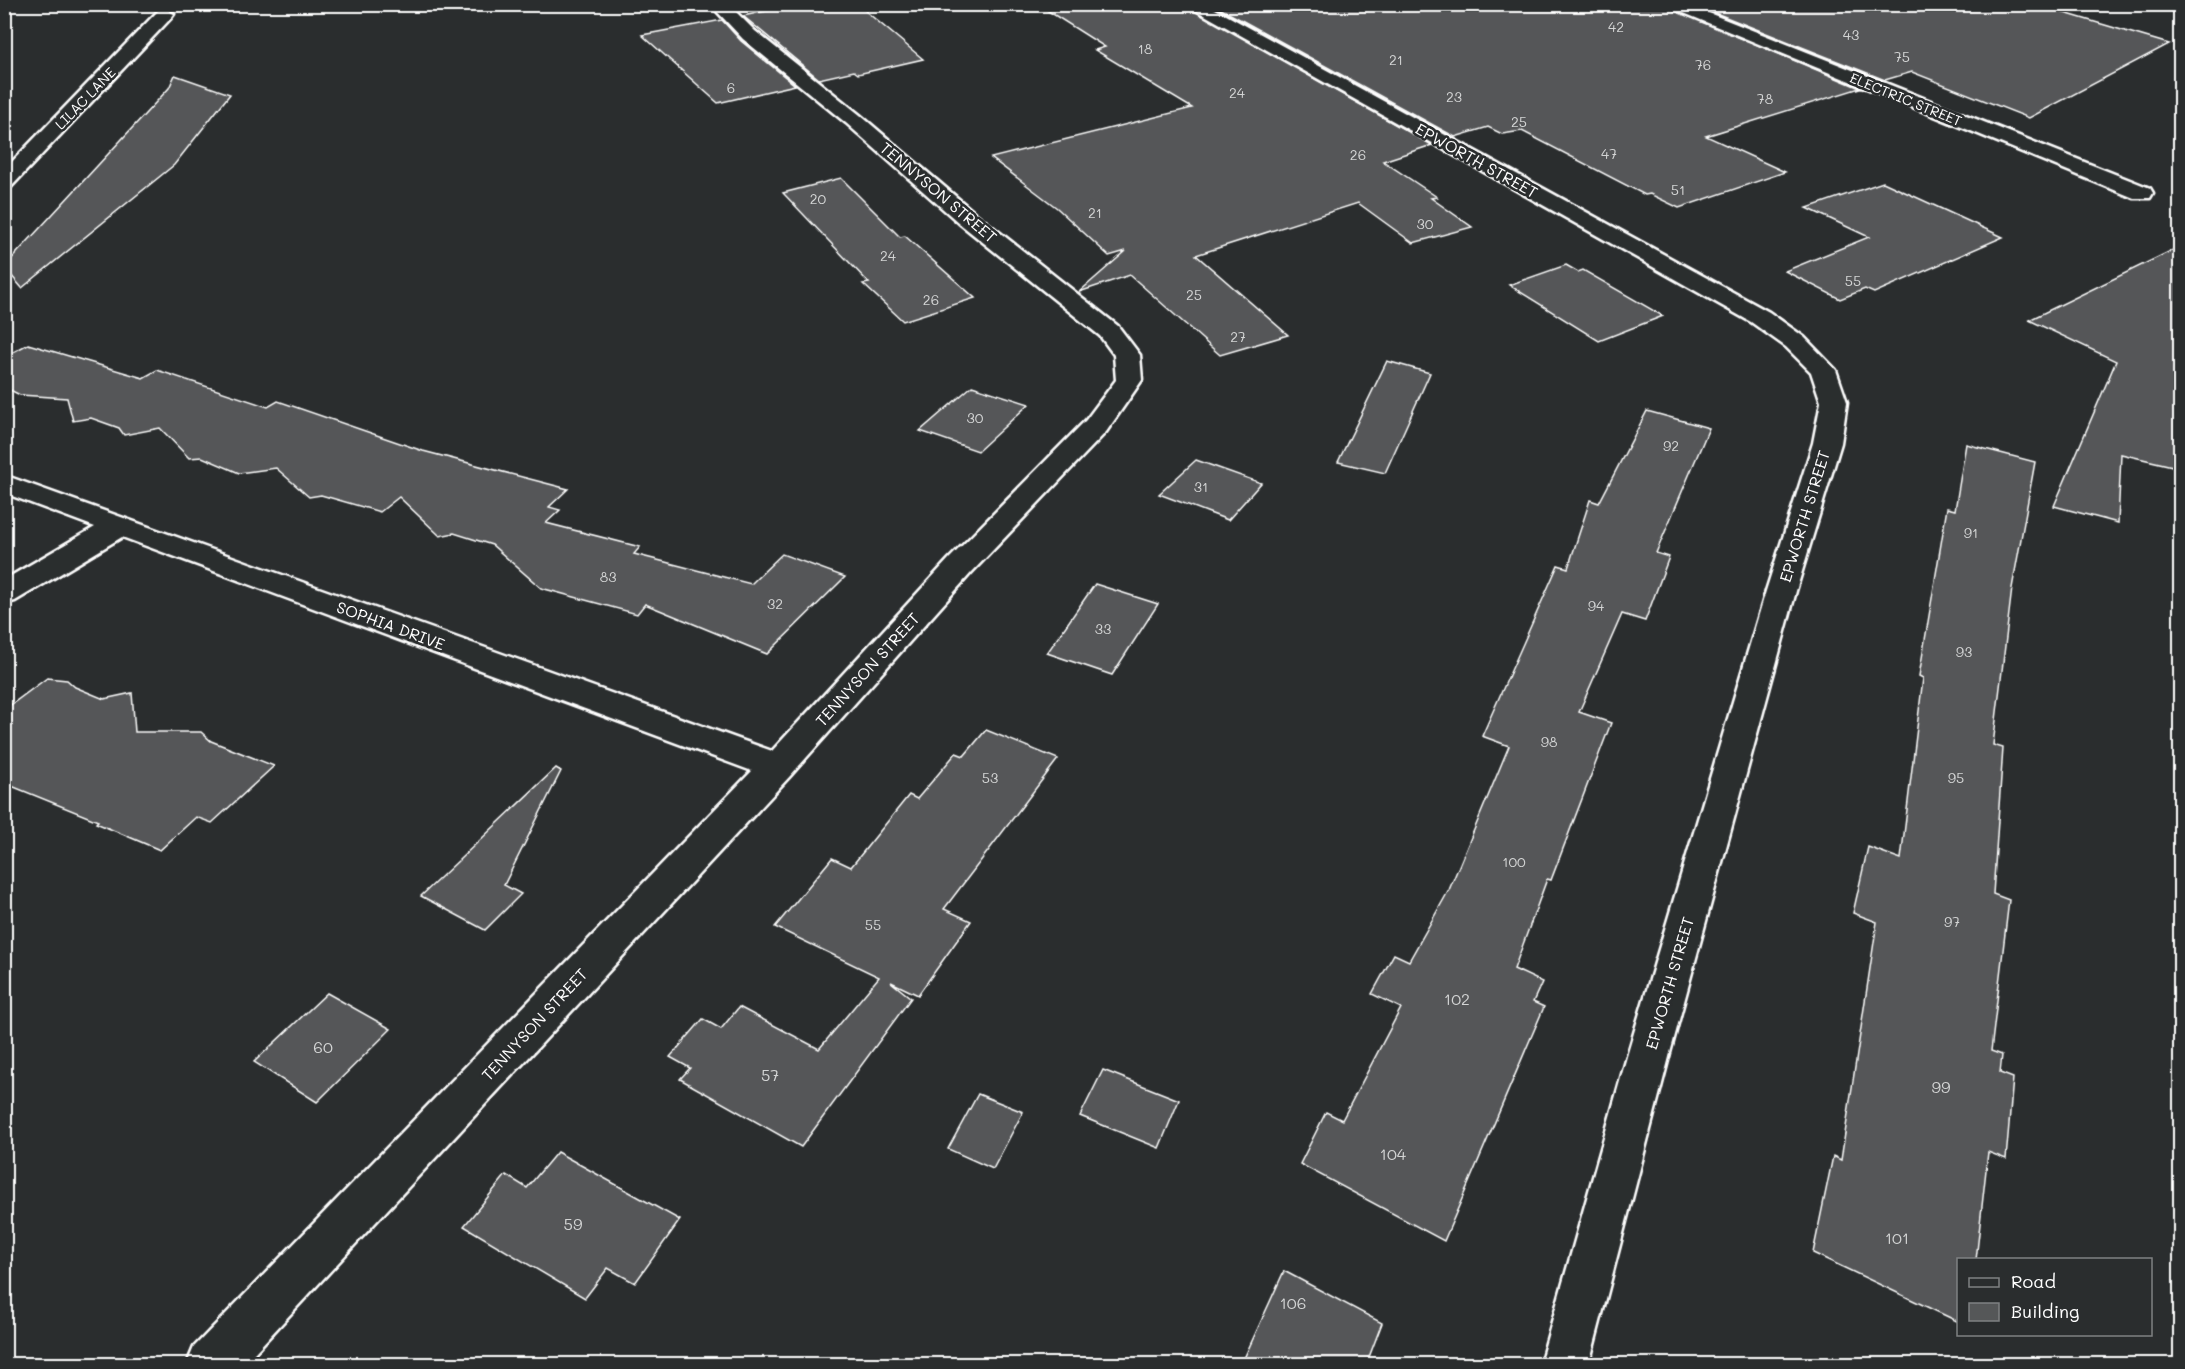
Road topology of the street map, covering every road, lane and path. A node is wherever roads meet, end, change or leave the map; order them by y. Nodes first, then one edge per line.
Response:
1 (718, 4) edge
2 (1193, 4) edge
3 (1670, 4) edge
4 (165, 14) dead end
5 (4, 183) edge
6 (2142, 193) dead end
7 (4, 483) edge
8 (120, 525) junction
9 (4, 594) edge
10 (778, 767) junction
11 (211, 1365) edge
12 (1565, 1365) edge

1 - 10 street, TENNYSON STREET
2 - 12 street, EPWORTH STREET
3 - 6 street, ELECTRIC STREET
4 - 5 street, LILAC LANE
7 - 8 street, SOPHIA DRIVE
8 - 9 street
8 - 10 street, SOPHIA DRIVE
10 - 11 street, TENNYSON STREET

